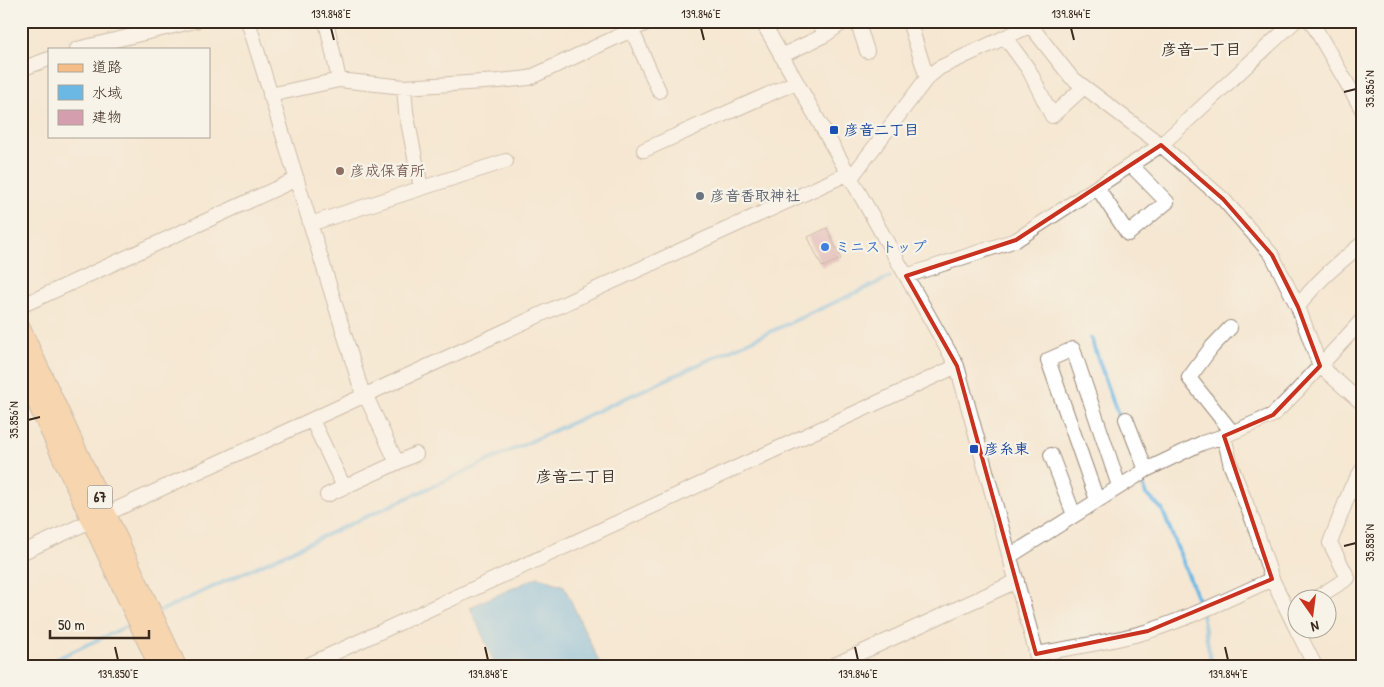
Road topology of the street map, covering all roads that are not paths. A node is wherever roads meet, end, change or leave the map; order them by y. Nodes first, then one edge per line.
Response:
1 (195, 21) edge
2 (248, 21) edge
3 (326, 21) edge
4 (651, 21) edge
5 (762, 21) edge
6 (819, 21) edge
7 (845, 21) edge
8 (857, 21) edge
9 (910, 21) edge
10 (1295, 21) edge
11 (1311, 21) edge
12 (1034, 23) edge
13 (632, 30) junction
14 (825, 35) junction
15 (1005, 37) junction
16 (81, 48) edge
17 (867, 51) dead end
18 (781, 56) junction
19 (48, 59) edge
20 (21, 69) edge
21 (928, 78) junction
22 (339, 80) junction
23 (796, 82) junction
24 (1084, 87) junction
25 (404, 88) junction
26 (659, 91) dead end
27 (270, 95) junction
28 (1363, 111) edge
29 (1162, 145) junction
30 (644, 150) dead end
31 (506, 161) dead end
32 (1131, 165) junction
33 (849, 176) junction
34 (297, 179) junction
35 (1097, 187) junction
36 (421, 188) junction
37 (310, 224) junction
38 (1363, 243) edge
39 (906, 276) junction
40 (21, 306) edge
41 (1298, 307) junction
42 (1363, 319) edge
43 (21, 328) edge
44 (1230, 328) dead end
45 (957, 366) junction
46 (1320, 366) junction
47 (21, 369) edge
48 (364, 395) junction
49 (1363, 404) edge
50 (1126, 419) dead end
51 (312, 420) junction
52 (1228, 434) junction
53 (416, 454) dead end
54 (1051, 455) dead end
55 (397, 463) junction
56 (1363, 468) edge
57 (1146, 470) junction
58 (1119, 486) junction
59 (344, 487) junction
60 (327, 495) dead end
61 (1097, 500) junction
62 (108, 514) junction
63 (1074, 515) junction
64 (91, 521) junction
65 (21, 553) edge
66 (1010, 556) junction
67 (1272, 579) junction
68 (1017, 581) junction
69 (1329, 590) edge
70 (1286, 601) edge
71 (1302, 640) edge
72 (1038, 660) edge
73 (158, 666) edge
74 (177, 666) edge
75 (306, 666) edge
76 (832, 666) edge
77 (1315, 666) edge

1 - 16 street
2 - 27 street
3 - 22 street
4 - 13 street
5 - 18 street
6 - 14 street
7 - 14 street
8 - 17 street
9 - 21 street
10 - 29 street
11 - 28 street
12 - 15 street
12 - 24 street
13 - 25 street
13 - 26 street
14 - 18 street
15 - 21 street
15 - 24 street
18 - 23 street
19 - 20 street
21 - 33 street
22 - 25 street
22 - 27 street
23 - 30 street
23 - 33 street
24 - 29 street
25 - 36 street
27 - 34 street
29 - 32 street
29 - 41 street
31 - 36 street
32 - 35 street
32 - 35 street
33 - 39 street
33 - 48 street
34 - 37 street
34 - 40 street
35 - 39 street
36 - 37 street
37 - 48 street
38 - 41 street
39 - 45 street
41 - 46 street
42 - 46 street
43 - 62 main road, 67
44 - 52 street
45 - 66 street
45 - 75 street
46 - 49 street
46 - 52 street
47 - 64 main road, 67
48 - 51 street
48 - 55 street
50 - 57 street
51 - 59 street
51 - 62 street
52 - 57 street
52 - 67 street
53 - 55 street
54 - 63 street
55 - 59 street
56 - 69 street
57 - 58 street
58 - 61 street
58 - 61 street
59 - 60 street
61 - 63 street
62 - 64 street
62 - 74 main road, 67
63 - 66 street
64 - 65 street
64 - 73 main road, 67
66 - 68 street
67 - 70 street
67 - 72 street
68 - 72 street
68 - 76 street
71 - 77 street

